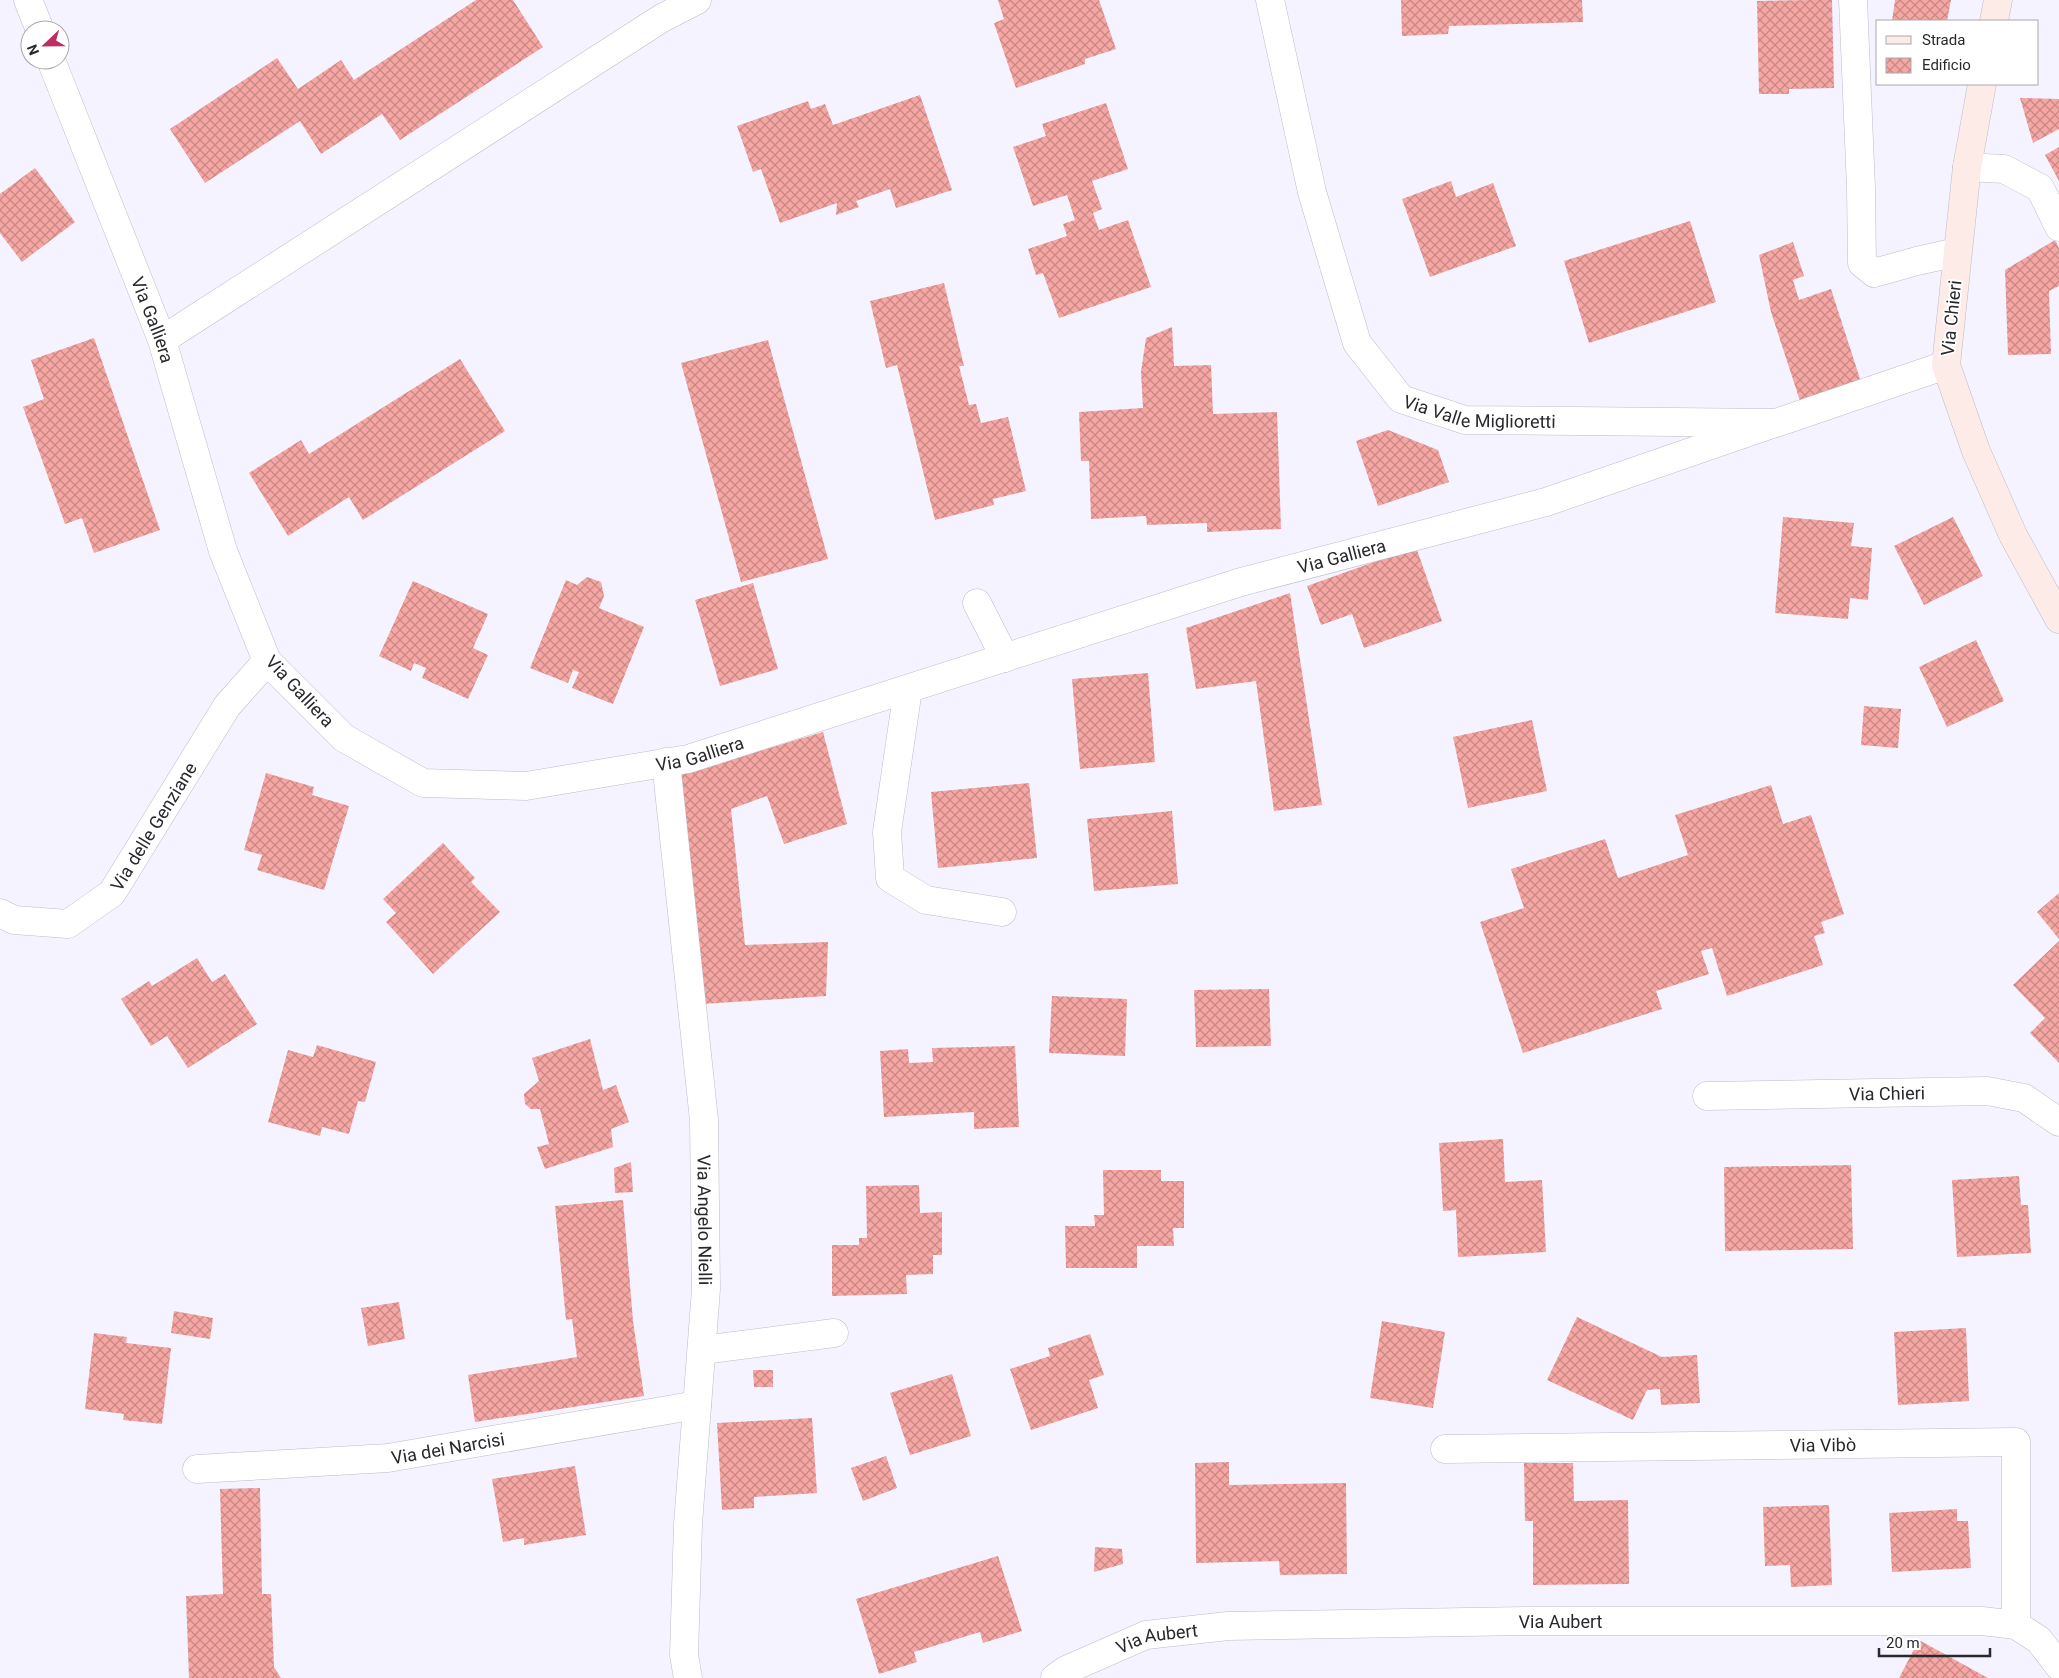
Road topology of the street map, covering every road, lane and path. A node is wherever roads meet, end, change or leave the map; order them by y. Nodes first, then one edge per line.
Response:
1 (28, 0) edge
2 (697, 0) edge
3 (1270, 0) edge
4 (1853, 0) edge
5 (1998, 0) edge
6 (36, 20) edge
7 (1994, 20) edge
8 (55, 70) edge
9 (1982, 85) edge
10 (1967, 167) junction
11 (2059, 227) edge
12 (1958, 252) junction
13 (162, 340) junction
14 (1946, 365) junction
15 (1776, 423) junction
16 (978, 603) dead end
17 (2059, 620) edge
18 (1005, 658) junction
19 (267, 661) junction
20 (908, 689) junction
21 (666, 762) junction
22 (1002, 912) dead end
23 (0, 913) edge
24 (1707, 1096) dead end
25 (2059, 1122) edge
26 (834, 1333) dead end
27 (702, 1350) junction
28 (697, 1405) junction
29 (1445, 1449) dead end
30 (196, 1469) dead end
31 (2016, 1625) junction
32 (2059, 1666) edge
33 (688, 1678) edge
34 (1055, 1678) edge

1 - 6 street
2 - 13 street
3 - 15 street, Via Valle Miglioretti
4 - 12 street
5 - 7 main road
8 - 13 street, Via Galliera
9 - 10 main road, Via Chieri
10 - 11 street
10 - 12 main road, Via Chieri
12 - 14 main road, Via Chieri
13 - 19 street, Via Galliera
14 - 15 street, Via Valle Miglioretti
14 - 17 main road, Via Chieri
15 - 18 street, Via Galliera
16 - 18 street
18 - 20 street, Via Galliera
19 - 21 street, Via Galliera
19 - 23 street, Via delle Genziane
20 - 21 street, Via Galliera
20 - 22 street
21 - 27 street, Via Angelo Nielli
24 - 25 street, Via Chieri
26 - 27 street
27 - 28 street, Via Angelo Nielli
28 - 30 street, Via dei Narcisi
28 - 33 street, Via Angelo Nielli
29 - 31 street, Via Vibò
31 - 32 street, Via Aubert
31 - 34 street, Via Aubert

